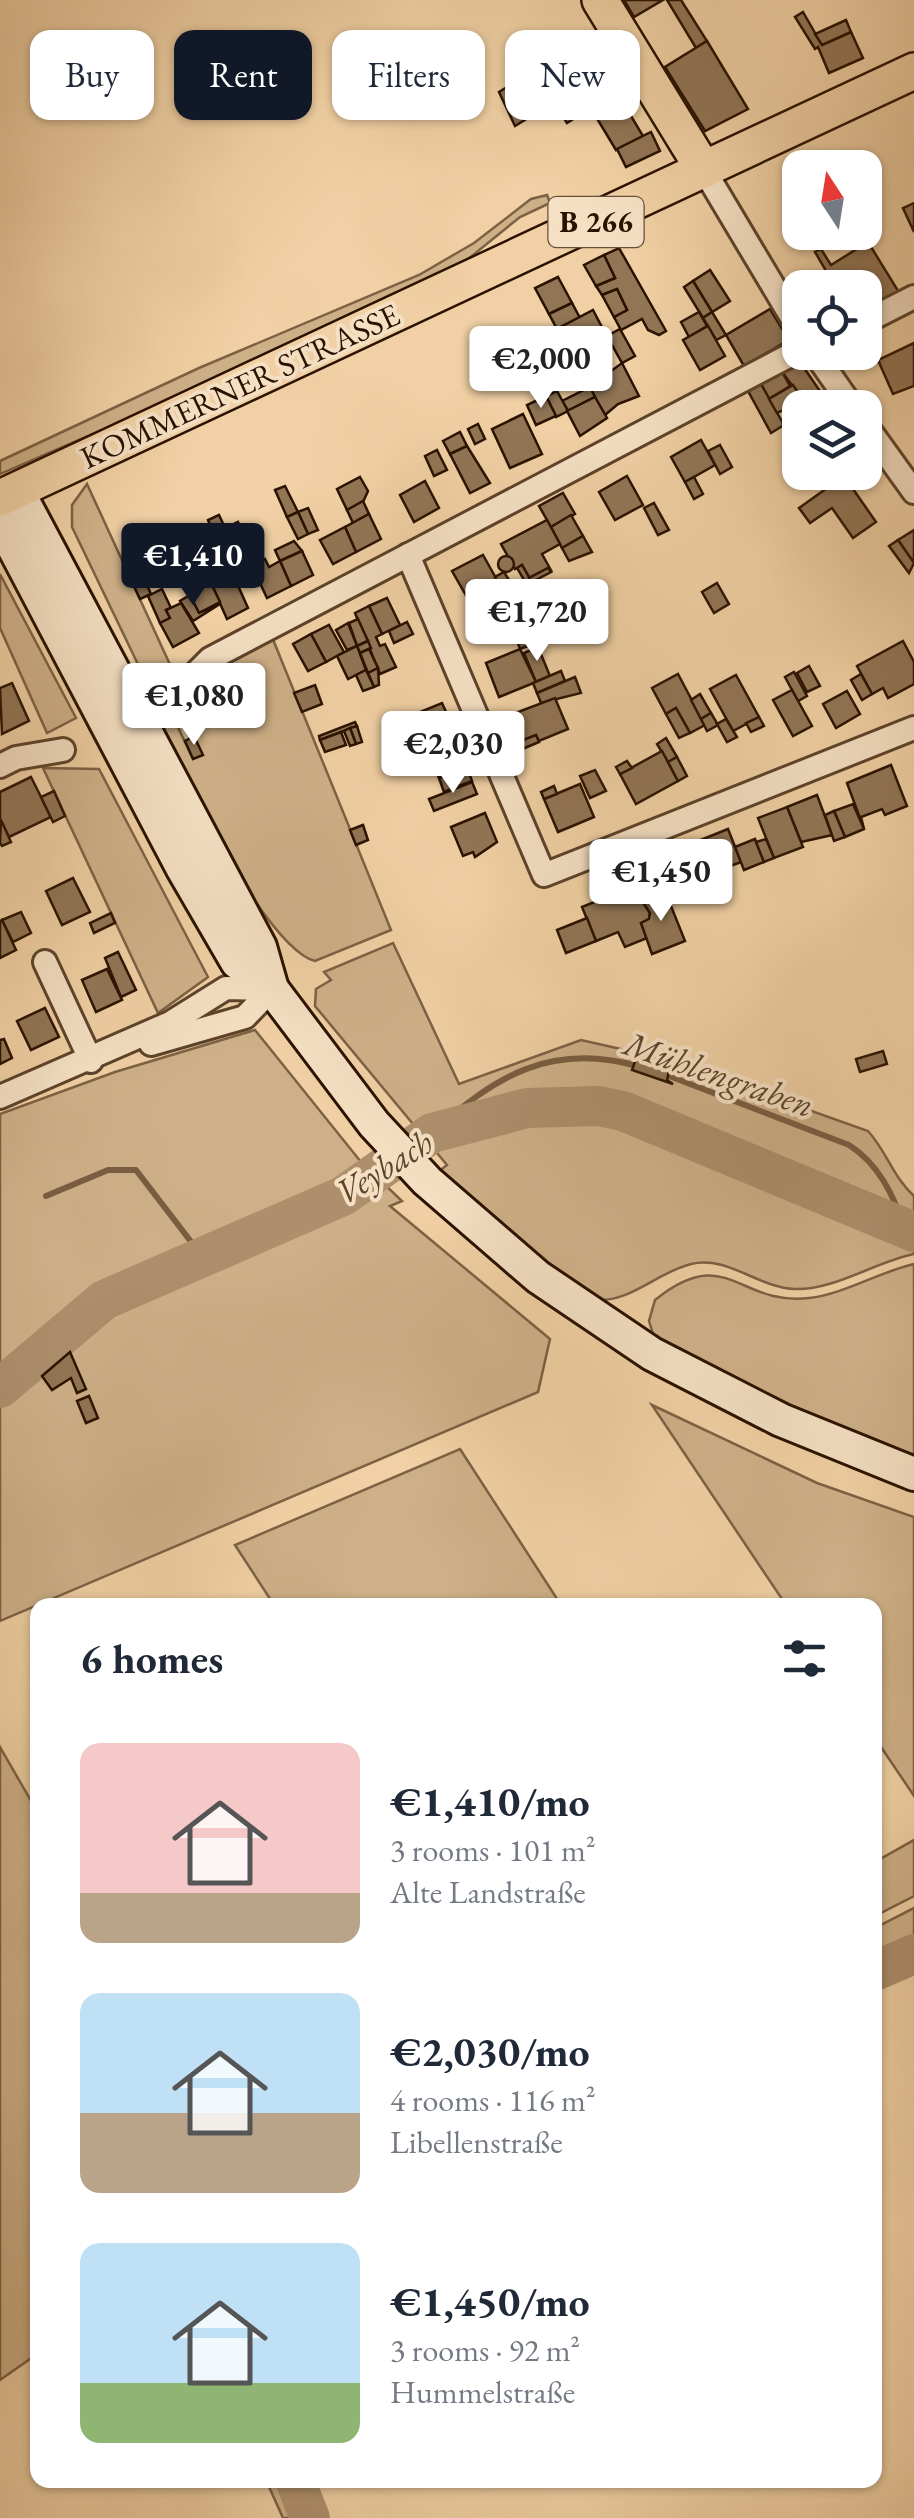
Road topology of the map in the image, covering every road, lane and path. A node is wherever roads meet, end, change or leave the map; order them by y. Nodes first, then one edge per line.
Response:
1 (600, 0) edge
2 (914, 71) edge
3 (704, 170) junction
4 (914, 298) edge
5 (782, 301) edge
6 (882, 314) edge
7 (782, 359) edge
8 (882, 448) edge
9 (56, 471) junction
10 (914, 492) edge
11 (9, 494) edge
12 (0, 521) edge
13 (408, 555) junction
14 (70, 586) junction
15 (177, 692) dead end
16 (914, 728) edge
17 (63, 750) dead end
18 (0, 766) edge
19 (45, 962) dead end
20 (272, 989) junction
21 (91, 1061) junction
22 (0, 1097) edge
23 (914, 1474) edge

1 - 3 main road
2 - 3 main road, KOMMERNER STRASSE
3 - 5 street
3 - 9 main road, KOMMERNER STRASSE / B 266
4 - 6 street
7 - 13 street
8 - 10 street
9 - 11 main road, KOMMERNER STRASSE / B 266
9 - 14 main road
11 - 14 main road
12 - 20 main road
13 - 15 street
13 - 16 street
14 - 20 main road
17 - 18 street
19 - 21 street
20 - 21 street
20 - 21 street
20 - 23 main road
21 - 22 street

